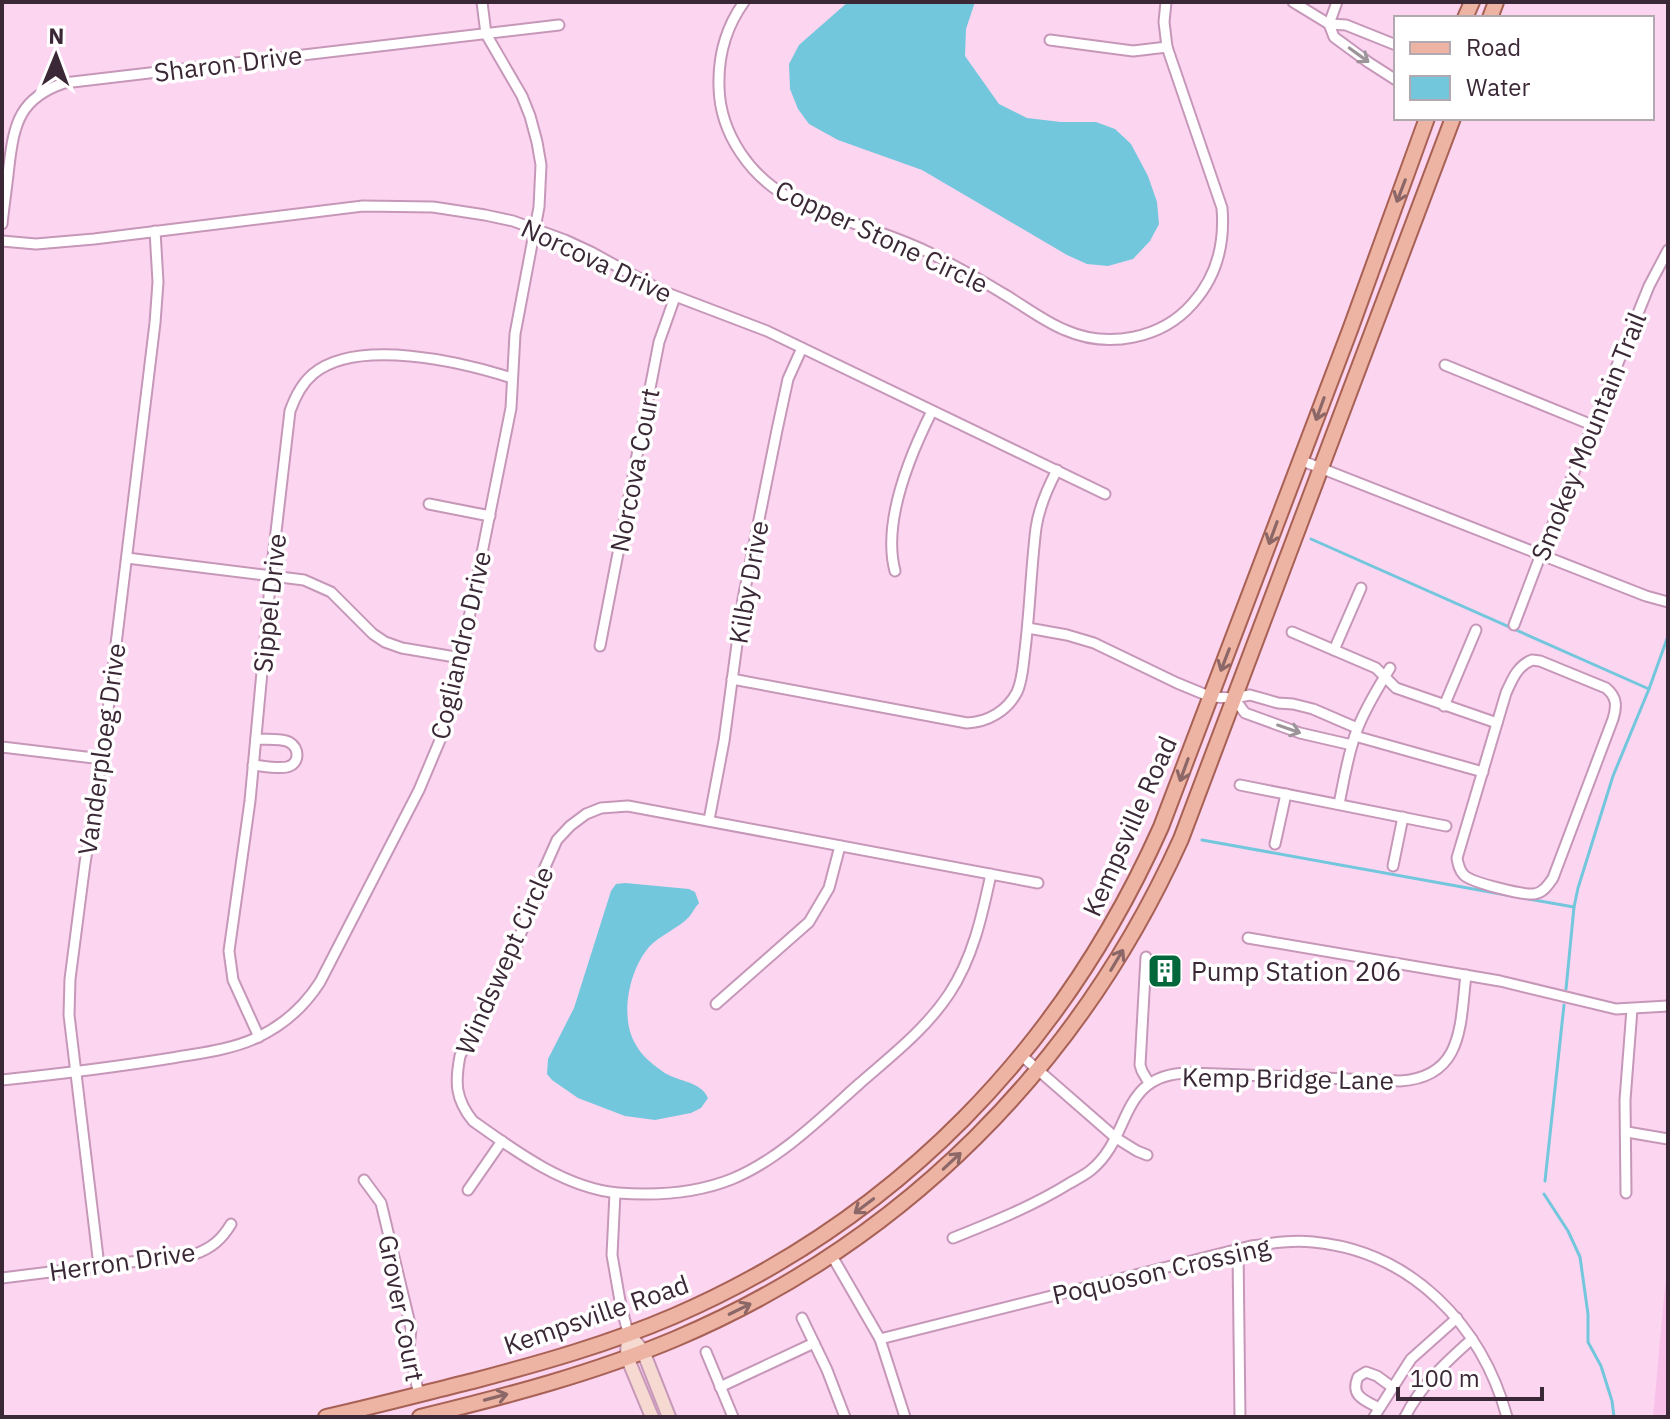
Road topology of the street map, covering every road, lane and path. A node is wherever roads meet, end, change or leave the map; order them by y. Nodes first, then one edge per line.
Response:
1 (482, 2) edge
2 (744, 2) edge
3 (1166, 2) edge
4 (1293, 2) edge
5 (1337, 2) edge
6 (1329, 24) junction
7 (559, 25) dead end
8 (486, 34) junction
9 (1050, 40) dead end
10 (1394, 44) edge
11 (1167, 47) junction
12 (1394, 79) edge
13 (1426, 120) edge
14 (1452, 120) edge
15 (2, 224) edge
16 (535, 228) junction
17 (155, 231) junction
18 (2, 241) edge
19 (1668, 250) edge
20 (675, 297) junction
21 (802, 348) junction
22 (1445, 365) dead end
23 (512, 378) junction
24 (932, 411) junction
25 (1592, 425) junction
26 (1300, 460) junction
27 (1321, 468) junction
28 (1057, 470) junction
29 (1105, 494) dead end
30 (429, 504) dead end
31 (490, 516) junction
32 (1541, 554) junction
33 (127, 558) junction
34 (895, 571) dead end
35 (271, 575) junction
36 (1361, 588) dead end
37 (1668, 602) edge
38 (1514, 625) dead end
39 (1028, 628) junction
40 (1476, 630) dead end
41 (1292, 632) dead end
42 (600, 646) dead end
43 (1334, 650) junction
44 (461, 658) junction
45 (1387, 673) junction
46 (732, 679) junction
47 (1211, 697) junction
48 (1234, 698) junction
49 (1444, 706) junction
50 (1497, 723) junction
51 (1354, 736) junction
52 (256, 739) junction
53 (2, 747) edge
54 (102, 759) junction
55 (253, 765) junction
56 (1483, 772) junction
57 (1240, 785) dead end
58 (1286, 794) junction
59 (1339, 804) junction
60 (1403, 817) junction
61 (709, 820) junction
62 (1446, 826) dead end
63 (1275, 844) dead end
64 (840, 846) junction
65 (1393, 866) dead end
66 (991, 874) junction
67 (1038, 883) dead end
68 (1248, 938) dead end
69 (1146, 957) dead end
70 (1466, 975) junction
71 (716, 1004) dead end
72 (1668, 1006) edge
73 (1632, 1009) junction
74 (259, 1037) junction
75 (1022, 1056) junction
76 (1038, 1070) junction
77 (76, 1071) junction
78 (2, 1080) edge
79 (1149, 1083) junction
80 (1627, 1132) junction
81 (1116, 1138) junction
82 (1668, 1139) edge
83 (502, 1141) junction
84 (1147, 1155) dead end
85 (364, 1180) dead end
86 (468, 1190) dead end
87 (615, 1193) junction
88 (1626, 1193) dead end
89 (231, 1224) dead end
90 (953, 1238) dead end
91 (1238, 1249) junction
92 (832, 1256) junction
93 (99, 1266) junction
94 (2, 1278) edge
95 (802, 1318) dead end
96 (1457, 1318) junction
97 (628, 1333) junction
98 (880, 1339) junction
99 (1472, 1339) junction
100 (814, 1343) junction
101 (643, 1351) junction
102 (706, 1352) dead end
103 (627, 1357) junction
104 (720, 1387) junction
105 (1392, 1387) junction
106 (419, 1395) junction
107 (1377, 1413) edge
108 (326, 1417) edge
109 (420, 1417) edge
110 (652, 1417) edge
111 (669, 1417) edge
112 (733, 1417) edge
113 (845, 1417) edge
114 (905, 1417) edge
115 (1240, 1417) edge
116 (1405, 1417) edge
117 (1507, 1417) edge

1 - 8 street, Cogliandro Drive
2 - 11 street, Copper Stone Circle
3 - 11 street, Copper Stone Circle
4 - 6 street
5 - 6 street
6 - 10 street
6 -> 12 street
7 - 8 street, Sharon Drive
8 - 15 street, Sharon Drive
8 - 16 street, Cogliandro Drive
9 - 11 street
13 -> 26 main road, Kempsville Road
14 - 27 main road, Kempsville Road
16 - 17 street, Norcova Drive
16 - 20 street, Norcova Drive
16 - 23 street, Cogliandro Drive
17 - 18 street, Norcova Drive
17 - 33 street, Vanderploeg Drive
19 - 25 street, Smokey Mountain Trail
20 - 21 street, Norcova Drive
20 - 42 street, Norcova Court
21 - 24 street, Norcova Drive
21 - 46 street, Kilby Drive
22 - 25 street
23 - 31 street, Cogliandro Drive
23 - 35 street, Sippel Drive
24 - 28 street, Norcova Drive
24 - 34 street
25 - 32 street, Smokey Mountain Trail
26 - 27 street
26 -> 47 main road, Kempsville Road
27 - 32 street
27 - 48 main road, Kempsville Road
28 - 29 street, Norcova Drive
28 - 39 street
30 - 31 street
31 - 44 street, Cogliandro Drive
32 - 37 street
32 - 38 street, Smokey Mountain Trail
33 - 35 street
33 - 54 street, Vanderploeg Drive
35 - 44 street
35 - 52 street, Sippel Drive
36 - 43 street
39 - 46 street
39 - 47 street
40 - 49 street
41 - 43 street
43 - 45 street
44 - 74 street, Cogliandro Drive
45 - 49 street
45 - 51 street
46 - 61 street, Kilby Drive
47 - 48 street
47 -> 75 main road, Kempsville Road
48 - 51 street
48 -> 51 street
76 -> 48 main road, Kempsville Road
49 - 50 street
50 - 56 street
50 - 56 street
51 - 56 street
51 - 59 street
52 - 55 street, Sippel Drive
52 - 55 street
53 - 54 street
54 - 77 street, Vanderploeg Drive
55 - 74 street, Sippel Drive
57 - 58 street
58 - 59 street
58 - 63 street
59 - 60 street
60 - 62 street
60 - 65 street
61 - 64 street, Windswept Circle
61 - 83 street, Windswept Circle
64 - 66 street, Windswept Circle
64 - 71 street
66 - 67 street, Windswept Circle
66 - 87 street, Windswept Circle
68 - 70 street
69 - 79 street
70 - 73 street
70 - 79 street, Kemp Bridge Lane
72 - 73 street
73 - 80 street
74 - 77 street, Cogliandro Drive
75 - 76 street
75 -> 97 main road, Kempsville Road
76 - 81 street
92 -> 76 main road, Kempsville Road
77 - 78 street, Cogliandro Drive
77 - 93 street, Vanderploeg Drive
79 - 81 street, Kemp Bridge Lane
80 - 82 street
80 - 88 street
81 - 84 street
81 - 90 street, Kemp Bridge Lane
83 - 86 street
83 - 87 street, Windswept Circle
85 - 106 street, Grover Court
87 - 97 street
89 - 93 street, Herron Drive
91 - 96 street, Poquoson Crossing
91 - 98 street, Poquoson Crossing
91 - 115 street
92 - 98 street
101 -> 92 main road, Kempsville Road
93 - 94 street, Herron Drive
95 - 100 street
96 - 99 street, Poquoson Crossing
96 - 105 street
97 - 101 street
97 - 103 street
97 - 106 main road, Kempsville Road
98 - 114 street
99 - 116 street
99 - 117 street, Poquoson Crossing
100 - 104 street
100 - 113 street
101 - 103 main road, Kempsville Road
101 - 111 street
102 - 104 street
109 -> 103 main road, Kempsville Road
103 - 110 street
104 - 112 street
105 - 107 street
105 - 107 street
106 - 108 main road, Kempsville Road

